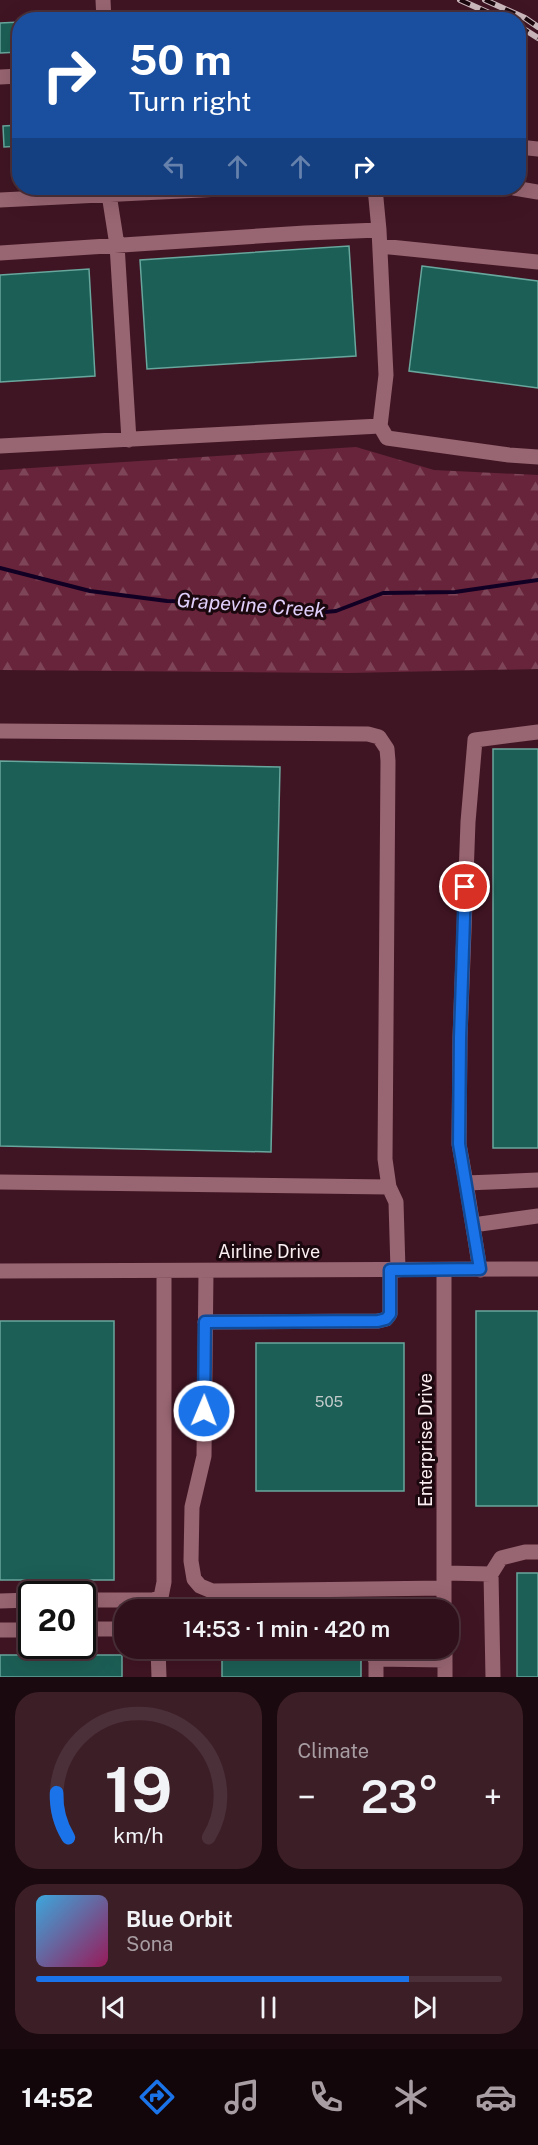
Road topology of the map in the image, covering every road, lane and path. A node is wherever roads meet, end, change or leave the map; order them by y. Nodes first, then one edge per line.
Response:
1 (60, 195) edge
2 (109, 195) edge
3 (376, 195) edge
4 (0, 200) edge
5 (380, 230) junction
6 (117, 245) junction
7 (380, 246) junction
8 (0, 253) edge
9 (538, 262) edge
10 (380, 426) junction
11 (129, 440) junction
12 (0, 446) edge
13 (538, 457) edge
14 (0, 731) edge
15 (538, 732) edge
16 (538, 1180) edge
17 (0, 1182) edge
18 (466, 1183) junction
19 (389, 1187) junction
20 (538, 1215) edge
21 (473, 1226) junction
22 (480, 1269) junction
23 (538, 1269) edge
24 (394, 1270) junction
25 (444, 1270) junction
26 (0, 1271) edge
27 (164, 1271) junction
28 (206, 1271) junction
29 (205, 1322) junction
30 (538, 1552) edge
31 (491, 1574) junction
32 (444, 1581) junction
33 (444, 1599) edge
34 (0, 1600) edge
35 (18, 1600) edge
36 (96, 1600) edge
37 (96, 1629) edge
38 (114, 1629) edge
39 (0, 1630) edge
40 (18, 1630) edge
41 (158, 1659) edge
42 (376, 1659) edge
43 (445, 1659) edge
44 (159, 1677) edge
45 (376, 1677) edge
46 (445, 1677) edge
47 (493, 1677) edge

1 - 4 street
2 - 6 street
3 - 5 street
5 - 6 street
5 - 7 street
6 - 8 street
6 - 11 street
7 - 9 street
7 - 10 street
10 - 11 street
10 - 13 street
11 - 12 street
14 - 19 street
15 - 18 street
16 - 18 street
17 - 19 street
18 - 21 street
19 - 24 street
20 - 21 street
21 - 22 street
22 - 23 street, Airline Drive
22 - 25 street, Airline Drive
24 - 25 street, Airline Drive
24 - 28 street, Airline Drive
24 - 29 street
25 - 32 street, Enterprise Drive
26 - 27 street, Airline Drive
27 - 28 street, Airline Drive
27 - 36 street
28 - 29 street
29 - 32 street
30 - 31 street
31 - 32 street
31 - 47 street
32 - 33 street, Enterprise Drive
34 - 35 street
37 - 38 street
39 - 40 street
41 - 44 street
42 - 45 street
43 - 46 street

